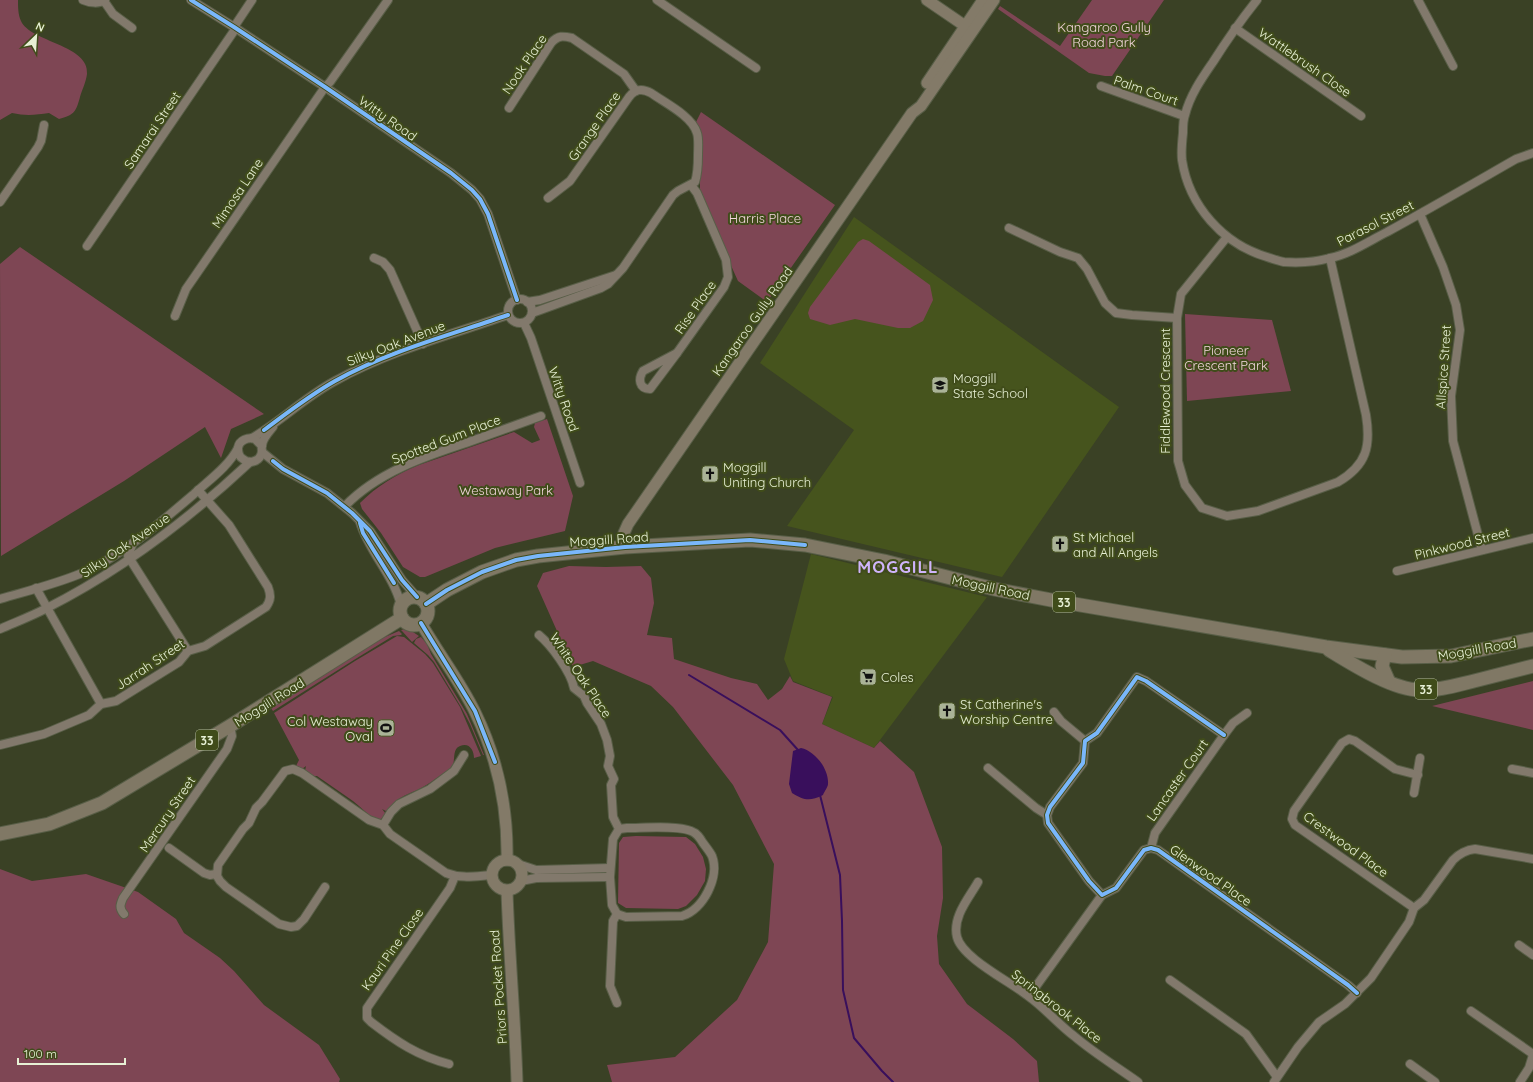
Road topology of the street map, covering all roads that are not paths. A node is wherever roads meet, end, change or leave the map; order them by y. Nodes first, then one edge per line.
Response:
1 (83, 0) edge
2 (105, 0) edge
3 (191, 0) edge
4 (252, 0) edge
5 (388, 0) edge
6 (657, 0) edge
7 (927, 0) edge
8 (983, 0) edge
9 (994, 0) edge
10 (1257, 0) edge
11 (1418, 0) edge
12 (235, 27) junction
13 (132, 28) dead end
14 (968, 28) junction
15 (1235, 28) junction
16 (1453, 66) dead end
17 (756, 68) dead end
18 (1101, 86) dead end
19 (325, 87) junction
20 (636, 91) junction
21 (509, 108) dead end
22 (1184, 116) junction
23 (1361, 116) dead end
24 (44, 125) dead end
25 (1533, 152) edge
26 (691, 185) junction
27 (548, 198) dead end
28 (0, 202) edge
29 (1420, 214) junction
30 (1009, 228) dead end
31 (1227, 237) junction
32 (87, 246) dead end
33 (374, 258) dead end
34 (1330, 258) junction
35 (617, 274) junction
36 (517, 300) junction
37 (527, 302) junction
38 (532, 313) junction
39 (508, 315) junction
40 (175, 316) dead end
41 (1177, 318) junction
42 (524, 323) junction
43 (423, 344) junction
44 (677, 353) junction
45 (541, 416) dead end
46 (278, 420) junction
47 (252, 438) junction
48 (238, 448) junction
49 (262, 449) junction
50 (253, 461) junction
51 (283, 469) junction
52 (580, 483) dead end
53 (198, 490) junction
54 (207, 501) junction
55 (344, 506) junction
56 (360, 521) junction
57 (1533, 538) edge
58 (133, 543) junction
59 (625, 547) junction
60 (1482, 550) junction
61 (130, 559) junction
62 (1397, 571) dead end
63 (36, 588) junction
64 (0, 599) edge
65 (422, 601) junction
66 (47, 608) junction
67 (402, 612) junction
68 (421, 623) junction
69 (0, 629) edge
70 (539, 635) dead end
71 (1533, 639) edge
72 (1326, 648) junction
73 (188, 651) junction
74 (1384, 655) junction
75 (1533, 666) edge
76 (1389, 682) junction
77 (101, 704) junction
78 (1054, 712) dead end
79 (1247, 713) dead end
80 (230, 726) junction
81 (1224, 735) junction
82 (1085, 741) junction
83 (0, 745) edge
84 (464, 755) dead end
85 (1420, 758) dead end
86 (988, 768) dead end
87 (1512, 769) dead end
88 (1533, 773) edge
89 (1418, 775) junction
90 (1414, 794) dead end
91 (1047, 815) junction
92 (383, 825) junction
93 (619, 829) junction
94 (0, 834) edge
95 (169, 848) dead end
96 (1151, 848) junction
97 (1533, 859) edge
98 (506, 860) junction
99 (518, 864) junction
100 (610, 868) junction
101 (216, 874) junction
102 (455, 876) junction
103 (492, 876) junction
104 (610, 877) junction
105 (521, 881) junction
106 (978, 882) dead end
107 (325, 887) dead end
108 (507, 891) junction
109 (1102, 895) junction
110 (1414, 908) junction
111 (124, 914) dead end
112 (617, 914) junction
113 (1519, 945) dead end
114 (1533, 955) edge
115 (1170, 980) dead end
116 (1357, 992) junction
117 (1029, 996) junction
118 (617, 1003) dead end
119 (1472, 1011) dead end
120 (1533, 1054) edge
121 (449, 1064) dead end
122 (1410, 1064) dead end
123 (1276, 1080) edge
124 (517, 1082) edge
125 (1138, 1082) edge
126 (1436, 1082) edge
127 (1520, 1082) edge

1 - 2 street
2 - 13 street
3 - 12 street, Witty Road
4 - 12 street, Samarai Street
5 - 19 street, Mimosa Lane
6 - 17 street
7 - 14 main road
8 - 14 main road, Kangaroo Gully Road
9 - 14 main road, Kangaroo Gully Road
10 - 15 street, Parasol Street
11 - 16 street
12 - 19 street, Witty Road
12 - 32 street, Samarai Street
14 - 59 main road, Kangaroo Gully Road
15 - 22 street, Parasol Street
15 - 23 street, Wattlebrush Close
18 - 22 street, Palm Court
19 - 36 street, Witty Road
19 - 40 street, Mimosa Lane
20 - 21 street, Nook Place
20 - 26 street, Grange Place
20 - 27 street, Grange Place
22 - 31 street, Parasol Street
24 - 28 street
25 - 29 street, Parasol Street
26 - 35 street
26 - 44 street, Rise Place
29 - 34 street, Parasol Street
29 - 60 street, Allspice Street
30 - 41 street
31 - 34 street, Parasol Street
31 - 41 street, Fiddlewood Crescent
33 - 43 street
34 - 41 street, Fiddlewood Crescent
35 - 37 street
35 - 38 street
36 - 37 street
36 - 39 street
37 - 38 street
38 - 42 street
39 - 42 street
39 - 43 street, Silky Oak Avenue
42 - 52 street, Witty Road
43 - 46 street, Silky Oak Avenue
44 - 44 street, Rise Place
45 - 55 street, Spotted Gum Place
46 - 47 street, Silky Oak Avenue
46 - 49 street, Silky Oak Avenue
47 - 48 street, Silky Oak Avenue
47 - 49 street
48 - 50 street
48 - 53 street, Silky Oak Avenue
49 - 50 street, Silky Oak Avenue
49 - 51 street
50 - 51 street
50 - 54 street, Silky Oak Avenue
51 - 55 street
53 - 54 street, Jarrah Street
53 - 58 street, Silky Oak Avenue
54 - 61 street, Silky Oak Avenue
54 - 73 street, Jarrah Street
55 - 56 street
56 - 65 street
56 - 67 street
57 - 60 street, Pinkwood Street
58 - 61 street
58 - 63 street, Silky Oak Avenue
59 - 65 main road, Moggill Road / 33
59 - 72 main road, Moggill Road / 33
60 - 62 street, Pinkwood Street
61 - 66 street, Silky Oak Avenue
61 - 73 street
63 - 64 street, Silky Oak Avenue
63 - 66 street
65 - 67 main road, 33
65 - 68 main road
66 - 69 street, Silky Oak Avenue
66 - 77 street
67 - 68 main road
67 - 80 main road, Moggill Road / 33
68 - 98 main road
70 - 93 street, White Oak Place
71 - 74 main road, Moggill Road / 33
72 - 74 main road, Moggill Road / 33
72 - 76 main road, Moggill Road / 33
73 - 77 street, Jarrah Street
74 - 76 main road
75 - 76 main road, Moggill Road / 33
77 - 83 street, Jarrah Street
78 - 82 street
79 - 81 street, Lancaster Court
80 - 94 main road, Moggill Road / 33
80 - 111 street, Mercury Street
81 - 82 street
81 - 96 street, Lancaster Court
82 - 91 street
84 - 92 street
85 - 89 street
86 - 91 street
87 - 88 street
89 - 90 street
89 - 110 street, Crestwood Place
91 - 109 street
92 - 101 street
92 - 102 street
93 - 100 street
93 - 112 street
95 - 101 street
96 - 109 street, Glenwood Place
96 - 116 street, Glenwood Place
97 - 110 street
98 - 99 main road
98 - 103 main road
99 - 100 street
99 - 105 main road
100 - 104 street
101 - 107 street
102 - 103 street
102 - 121 street, Kauri Pine Close
103 - 108 main road
104 - 105 street
104 - 112 street
105 - 108 main road
106 - 117 street, Springbrook Place
108 - 124 main road, Priors Pocket Road
109 - 117 street
110 - 116 street
112 - 118 street
113 - 114 street
115 - 123 street
116 - 123 street
117 - 125 street, Springbrook Place
119 - 120 street
120 - 127 street
122 - 126 street

